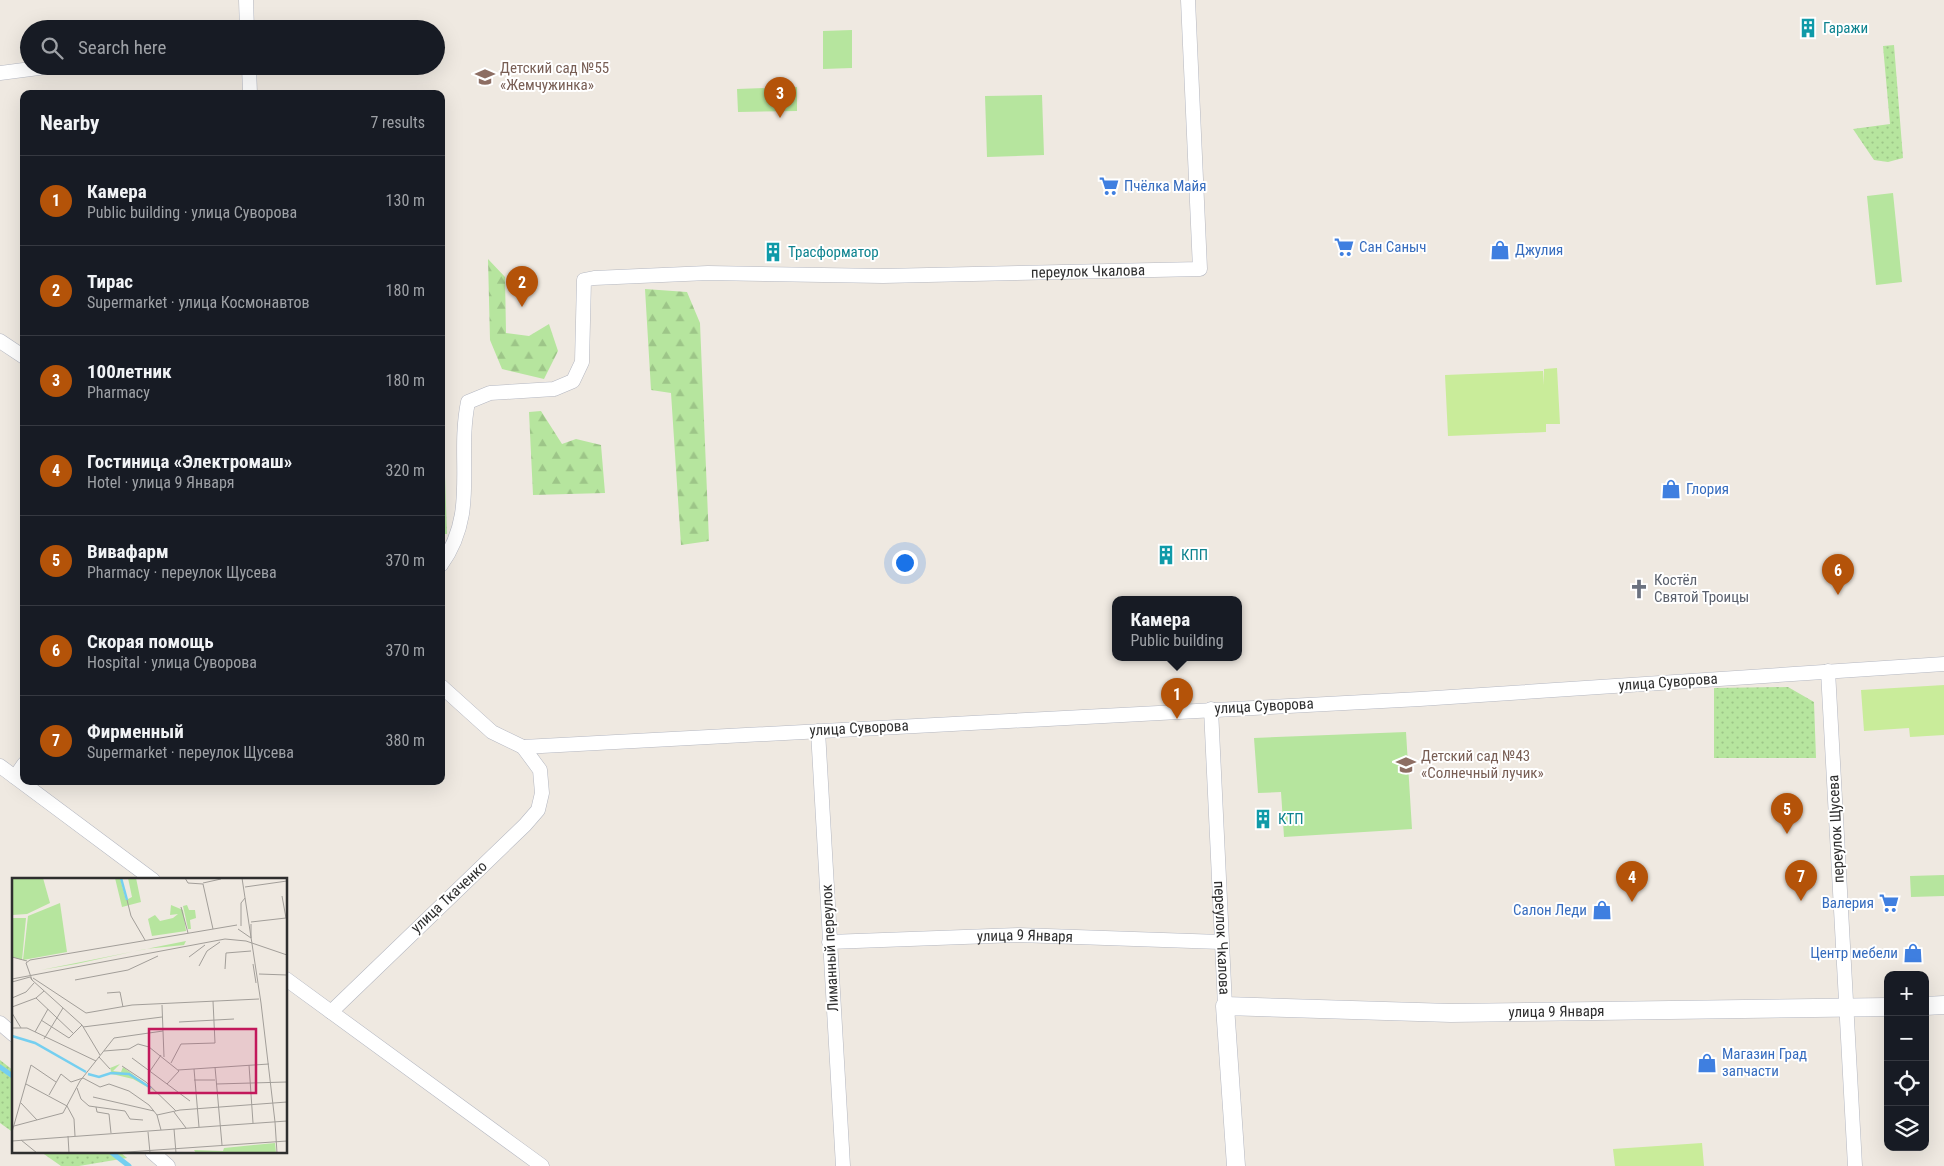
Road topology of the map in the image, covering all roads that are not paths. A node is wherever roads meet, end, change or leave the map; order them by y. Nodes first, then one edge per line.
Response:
1 (246, 0) edge
2 (1188, 0) edge
3 (247, 20) edge
4 (20, 70) edge
5 (0, 73) edge
6 (249, 75) edge
7 (250, 90) edge
8 (0, 341) edge
9 (20, 354) edge
10 (445, 558) edge
11 (1944, 664) edge
12 (1828, 672) junction
13 (445, 690) edge
14 (1211, 708) junction
15 (818, 730) junction
16 (523, 747) junction
17 (0, 766) edge
18 (20, 770) edge
19 (15, 777) junction
20 (20, 781) edge
21 (26, 785) edge
22 (150, 878) edge
23 (829, 942) junction
24 (1221, 942) junction
25 (288, 980) edge
26 (1944, 1005) edge
27 (1225, 1006) junction
28 (1929, 1006) edge
29 (1884, 1007) edge
30 (1845, 1009) junction
31 (330, 1012) junction
32 (0, 1023) edge
33 (12, 1033) edge
34 (154, 1154) edge
35 (168, 1166) edge
36 (542, 1166) edge
37 (843, 1166) edge
38 (1236, 1166) edge
39 (1855, 1166) edge

1 - 3 street
2 - 10 street, переулок Чкалова
4 - 5 street
6 - 7 street
8 - 9 street
11 - 12 street, улица Суворова
12 - 14 street, улица Суворова
12 - 30 street, переулок Щусева
13 - 16 street
14 - 15 street, улица Суворова
14 - 24 street, переулок Чкалова
15 - 16 street, улица Суворова
15 - 23 street, Лиманный переулок
16 - 31 street, улица Ткаченко
17 - 19 street
18 - 19 street
19 - 20 street
21 - 22 street
23 - 24 street, улица 9 Января
23 - 37 street, Лиманный переулок
24 - 27 street, переулок Чкалова
25 - 31 street
26 - 28 street
27 - 30 street, улица 9 Января
27 - 38 street, переулок Чкалова
29 - 30 street, улица 9 Января
30 - 39 street, переулок Щусева
31 - 36 street
32 - 33 street
34 - 35 street

